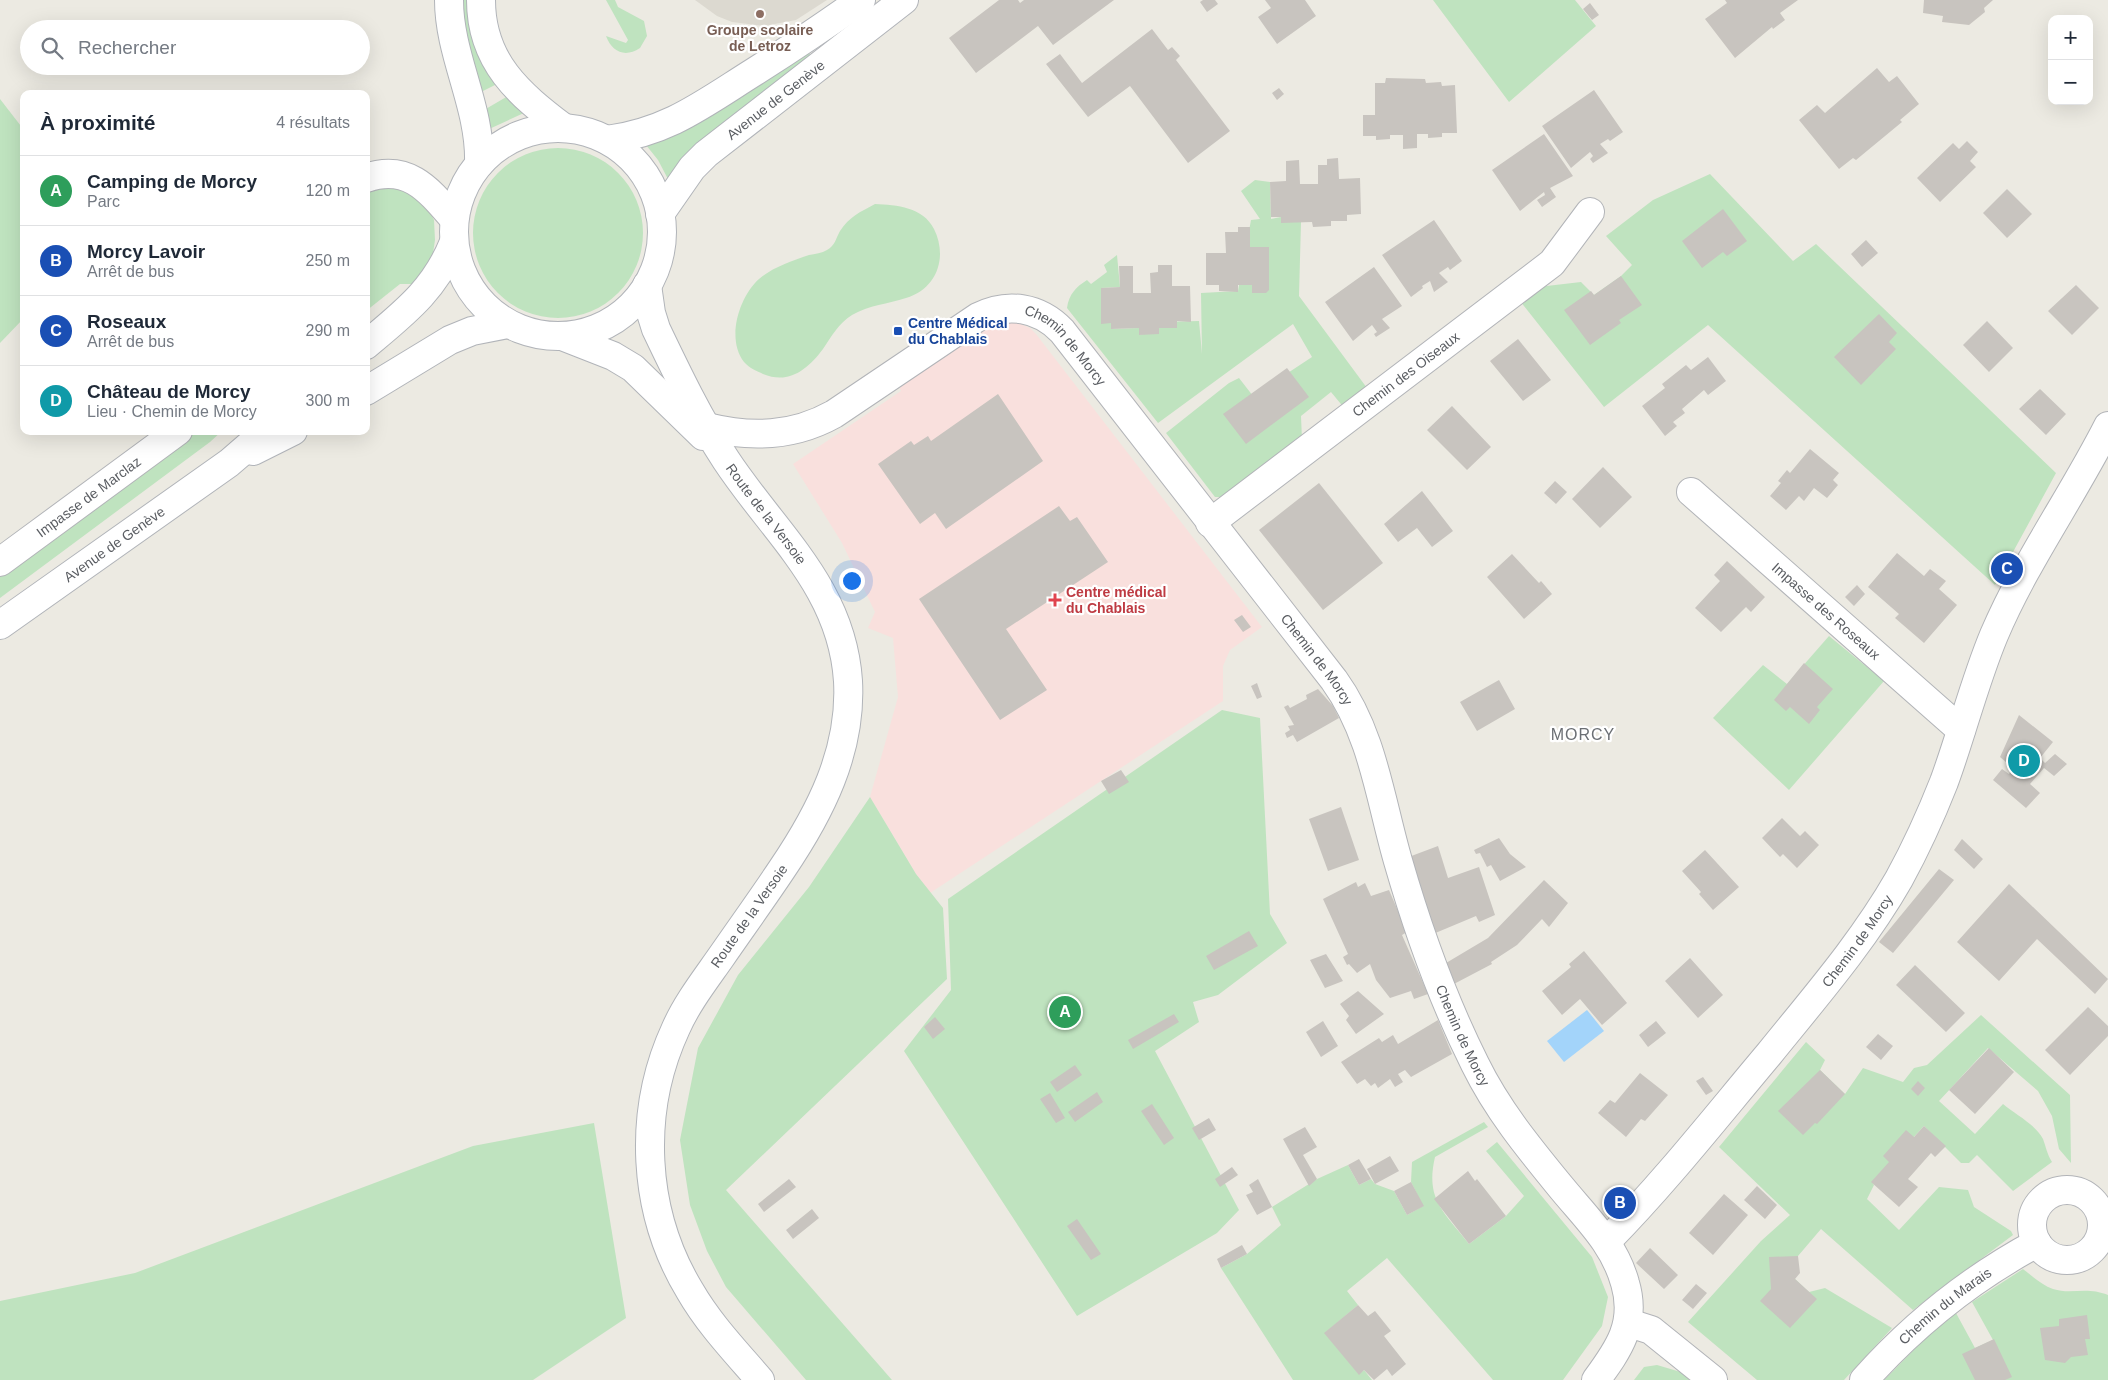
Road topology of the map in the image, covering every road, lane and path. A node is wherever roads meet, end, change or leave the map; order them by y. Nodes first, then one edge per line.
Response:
1 (449, 0) edge
2 (481, 0) edge
3 (861, 0) edge
4 (904, 0) edge
5 (564, 128) junction
6 (607, 140) junction
7 (479, 164) junction
8 (370, 177) edge
9 (1590, 212) dead end
10 (660, 214) junction
11 (454, 230) junction
12 (648, 285) junction
13 (508, 324) junction
14 (562, 336) junction
15 (370, 342) edge
16 (370, 389) edge
17 (2108, 426) edge
18 (707, 427) junction
19 (173, 435) edge
20 (261, 435) edge
21 (285, 435) edge
22 (724, 456) junction
23 (229, 463) junction
24 (1691, 492) dead end
25 (1210, 523) junction
26 (0, 562) edge
27 (0, 626) edge
28 (1961, 730) junction
29 (2104, 1240) edge
30 (1607, 1241) junction
31 (2037, 1244) junction
32 (1629, 1323) junction
33 (760, 1380) edge
34 (1596, 1380) edge
35 (1713, 1380) edge
36 (1864, 1380) edge

1 - 7 street
2 - 5 street
3 - 6 street
4 - 10 street, Avenue de Genève
5 - 6 street
5 - 7 street
6 - 10 street
7 - 11 street
8 - 11 street
9 - 25 street, Chemin des Oiseaux
10 - 12 street
11 - 13 street
11 - 15 street
12 - 14 street
12 - 18 street, Route de la Versoie
13 - 14 street
13 - 16 street
14 - 22 street, Route de la Versoie
17 - 28 street, Chemin de Morcy
18 - 22 street, Route de la Versoie
18 - 25 street, Chemin de Morcy
19 - 26 street, Impasse de Marclaz
20 - 23 street, Avenue de Genève
21 - 23 street, Avenue de Genève
22 - 33 street, Route de la Versoie
23 - 27 street, Avenue de Genève
24 - 28 street, Impasse des Roseaux
25 - 30 street, Chemin de Morcy
28 - 30 street, Chemin de Morcy
29 - 31 street
29 - 31 street
30 - 32 street
31 - 36 street, Chemin du Marais
32 - 34 street
32 - 35 street

